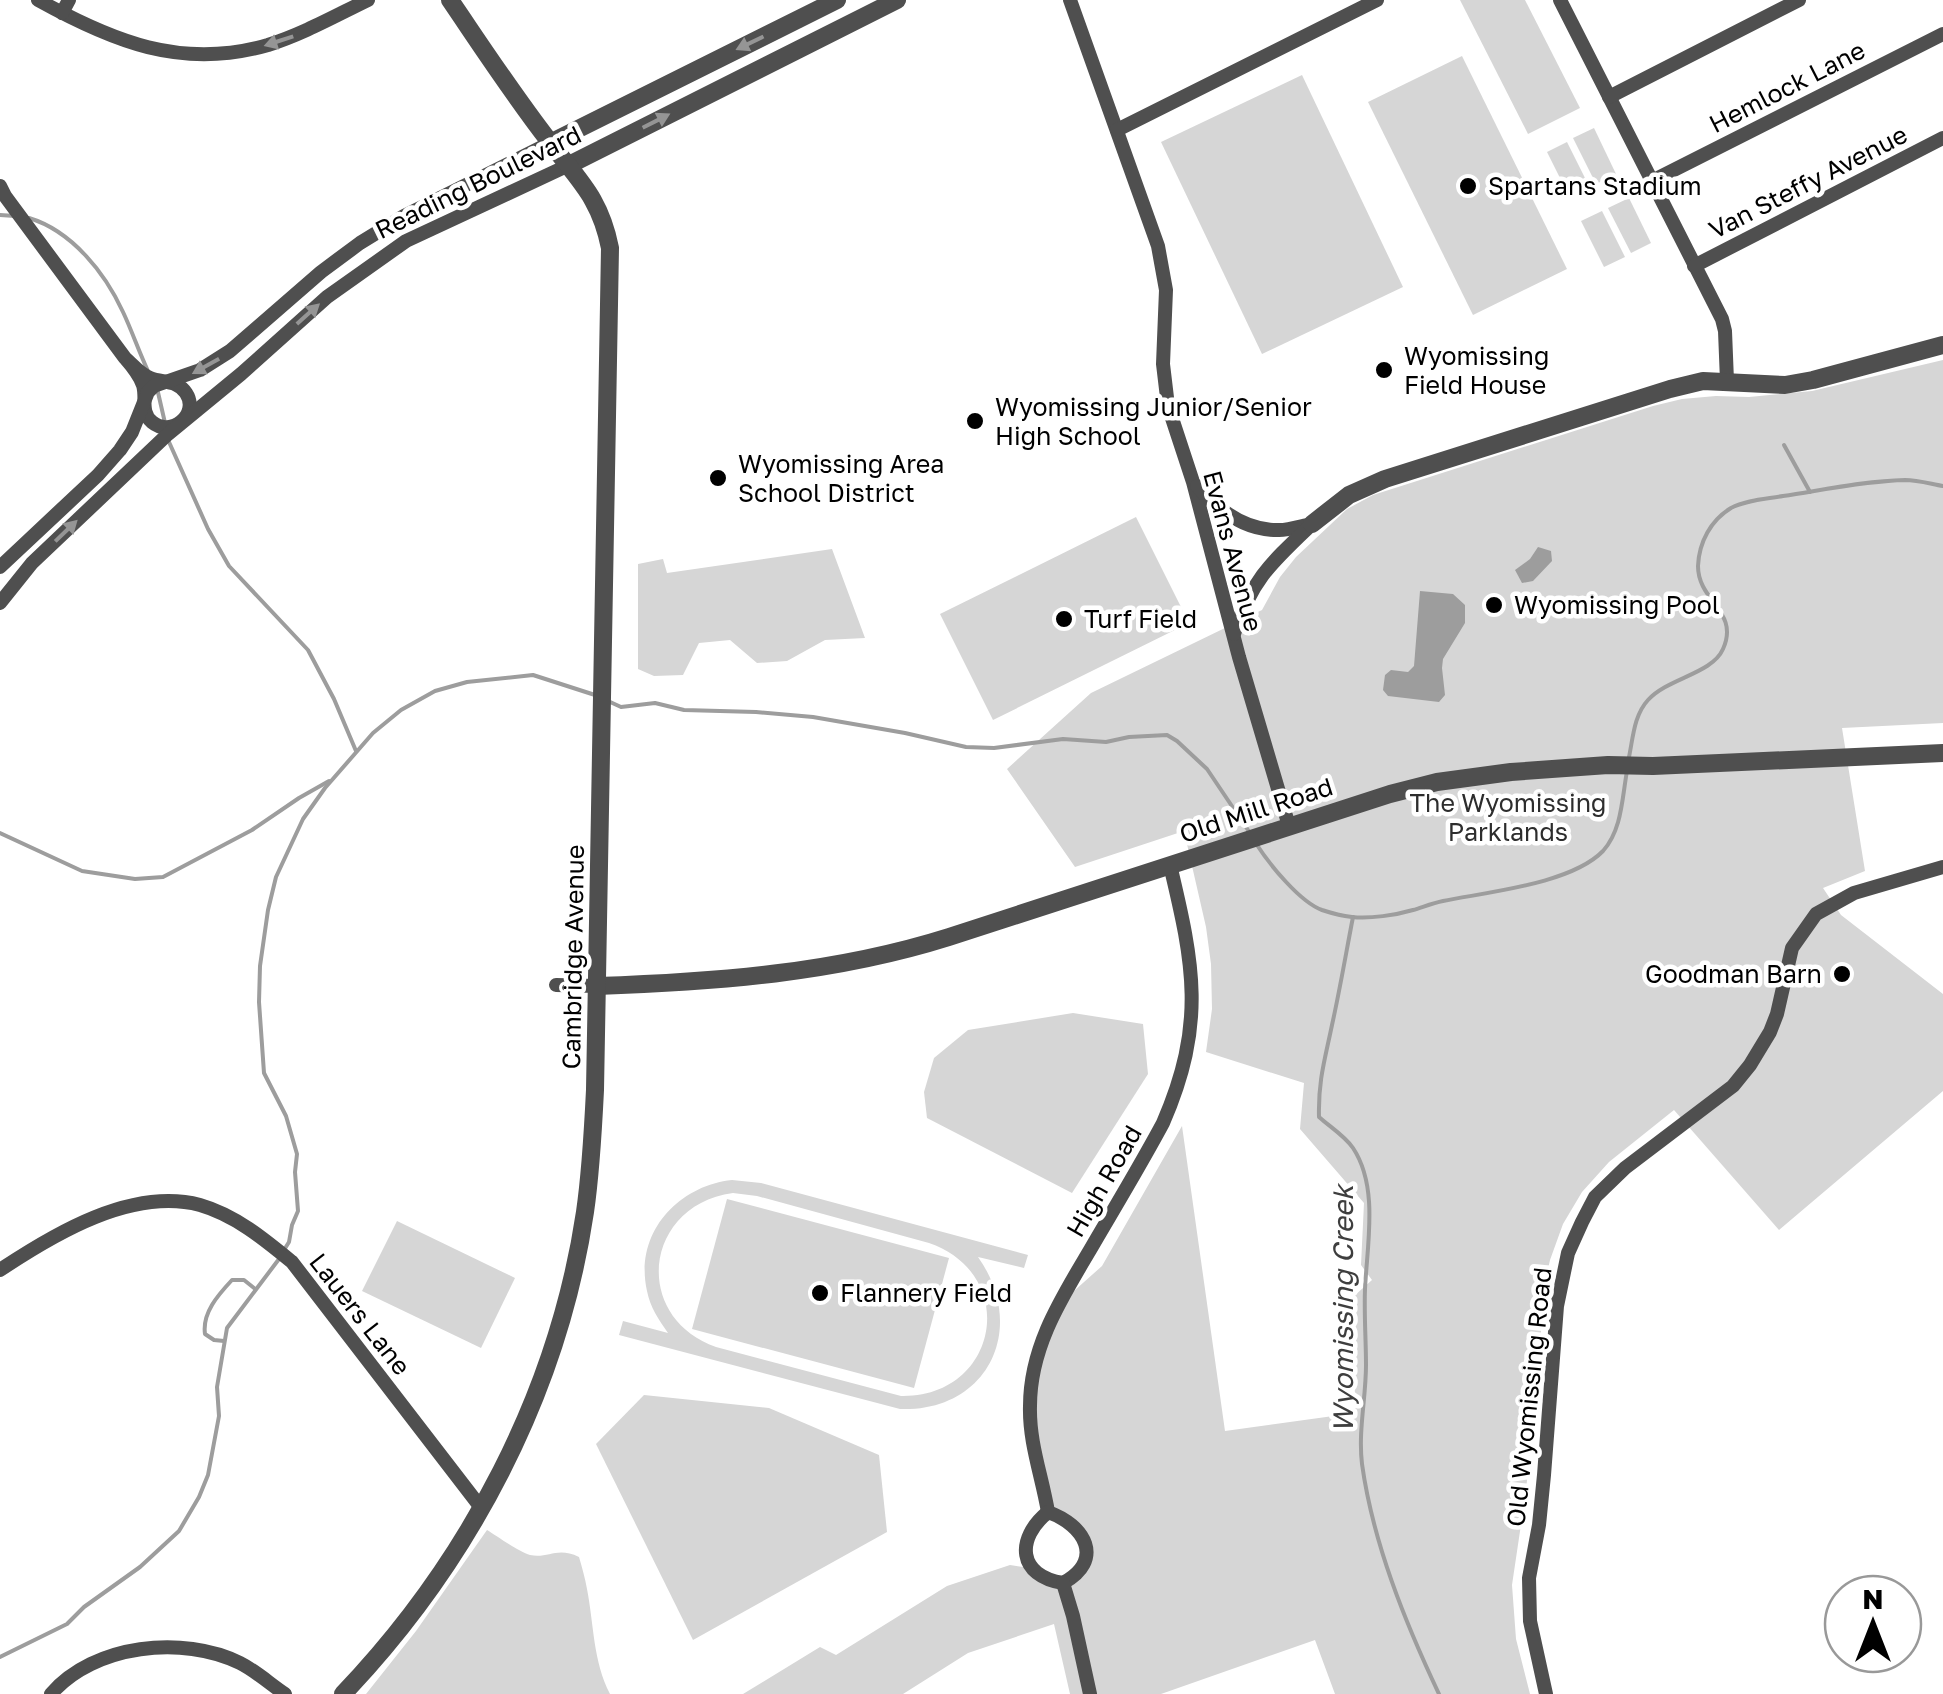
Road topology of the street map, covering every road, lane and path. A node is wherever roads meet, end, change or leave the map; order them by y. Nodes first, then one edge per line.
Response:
1 (38, 0) edge
2 (368, 0) edge
3 (450, 0) edge
4 (838, 0) edge
5 (897, 0) edge
6 (1070, 0) edge
7 (1378, 0) edge
8 (1560, 0) edge
9 (1799, 0) edge
10 (66, 7) edge
11 (1943, 34) edge
12 (1609, 97) junction
13 (1117, 130) junction
14 (1943, 138) edge
15 (550, 143) junction
16 (569, 165) junction
17 (1652, 181) junction
18 (0, 186) edge
19 (1694, 266) junction
20 (1943, 345) edge
21 (125, 358) junction
22 (1727, 381) junction
23 (165, 382) junction
24 (145, 400) junction
25 (182, 422) junction
26 (1193, 482) junction
27 (1312, 524) junction
28 (0, 567) edge
29 (0, 602) edge
30 (1234, 635) junction
31 (1943, 753) edge
32 (1288, 826) junction
33 (1170, 865) junction
34 (1943, 867) edge
35 (556, 985) dead end
36 (597, 986) junction
37 (0, 1270) edge
38 (482, 1508) junction
39 (1048, 1512) junction
40 (1063, 1583) junction
41 (51, 1694) edge
42 (285, 1694) edge
43 (342, 1694) edge
44 (1090, 1694) edge
45 (1546, 1694) edge

1 - 10 street
2 -> 10 street
3 - 15 street, Cambridge Avenue
4 -> 15 street, Reading Boulevard
16 -> 5 street, Reading Boulevard
6 - 13 street, Evans Avenue
7 - 13 street
8 - 12 street
9 - 12 street
11 - 17 street, Hemlock Lane
12 - 17 street
13 - 26 street, Evans Avenue
14 - 19 street, Van Steffy Avenue
15 - 16 street, Cambridge Avenue
15 -> 23 street, Reading Boulevard
25 -> 16 street, Reading Boulevard
16 - 36 street, Cambridge Avenue
17 - 19 street
18 - 21 street
19 - 22 street
20 - 22 street
21 - 23 street
21 - 24 street
22 - 27 street
23 - 24 street, Reading Boulevard
23 - 25 street
24 - 25 street
24 - 28 street, Reading Boulevard
29 -> 25 street, Reading Boulevard
26 - 27 street
26 - 30 street, Evans Avenue
27 - 30 street
30 - 32 street, Evans Avenue
31 - 32 street, Old Mill Road
32 - 33 street, Old Mill Road
33 - 36 street, Old Mill Road
33 - 39 street, High Road
34 - 45 street, Old Wyomissing Road
35 - 36 street
36 - 38 street, Cambridge Avenue
37 - 38 street, Lauers Lane
38 - 43 street, Cambridge Avenue
39 - 40 street
39 - 40 street
40 - 44 street
41 - 42 street

